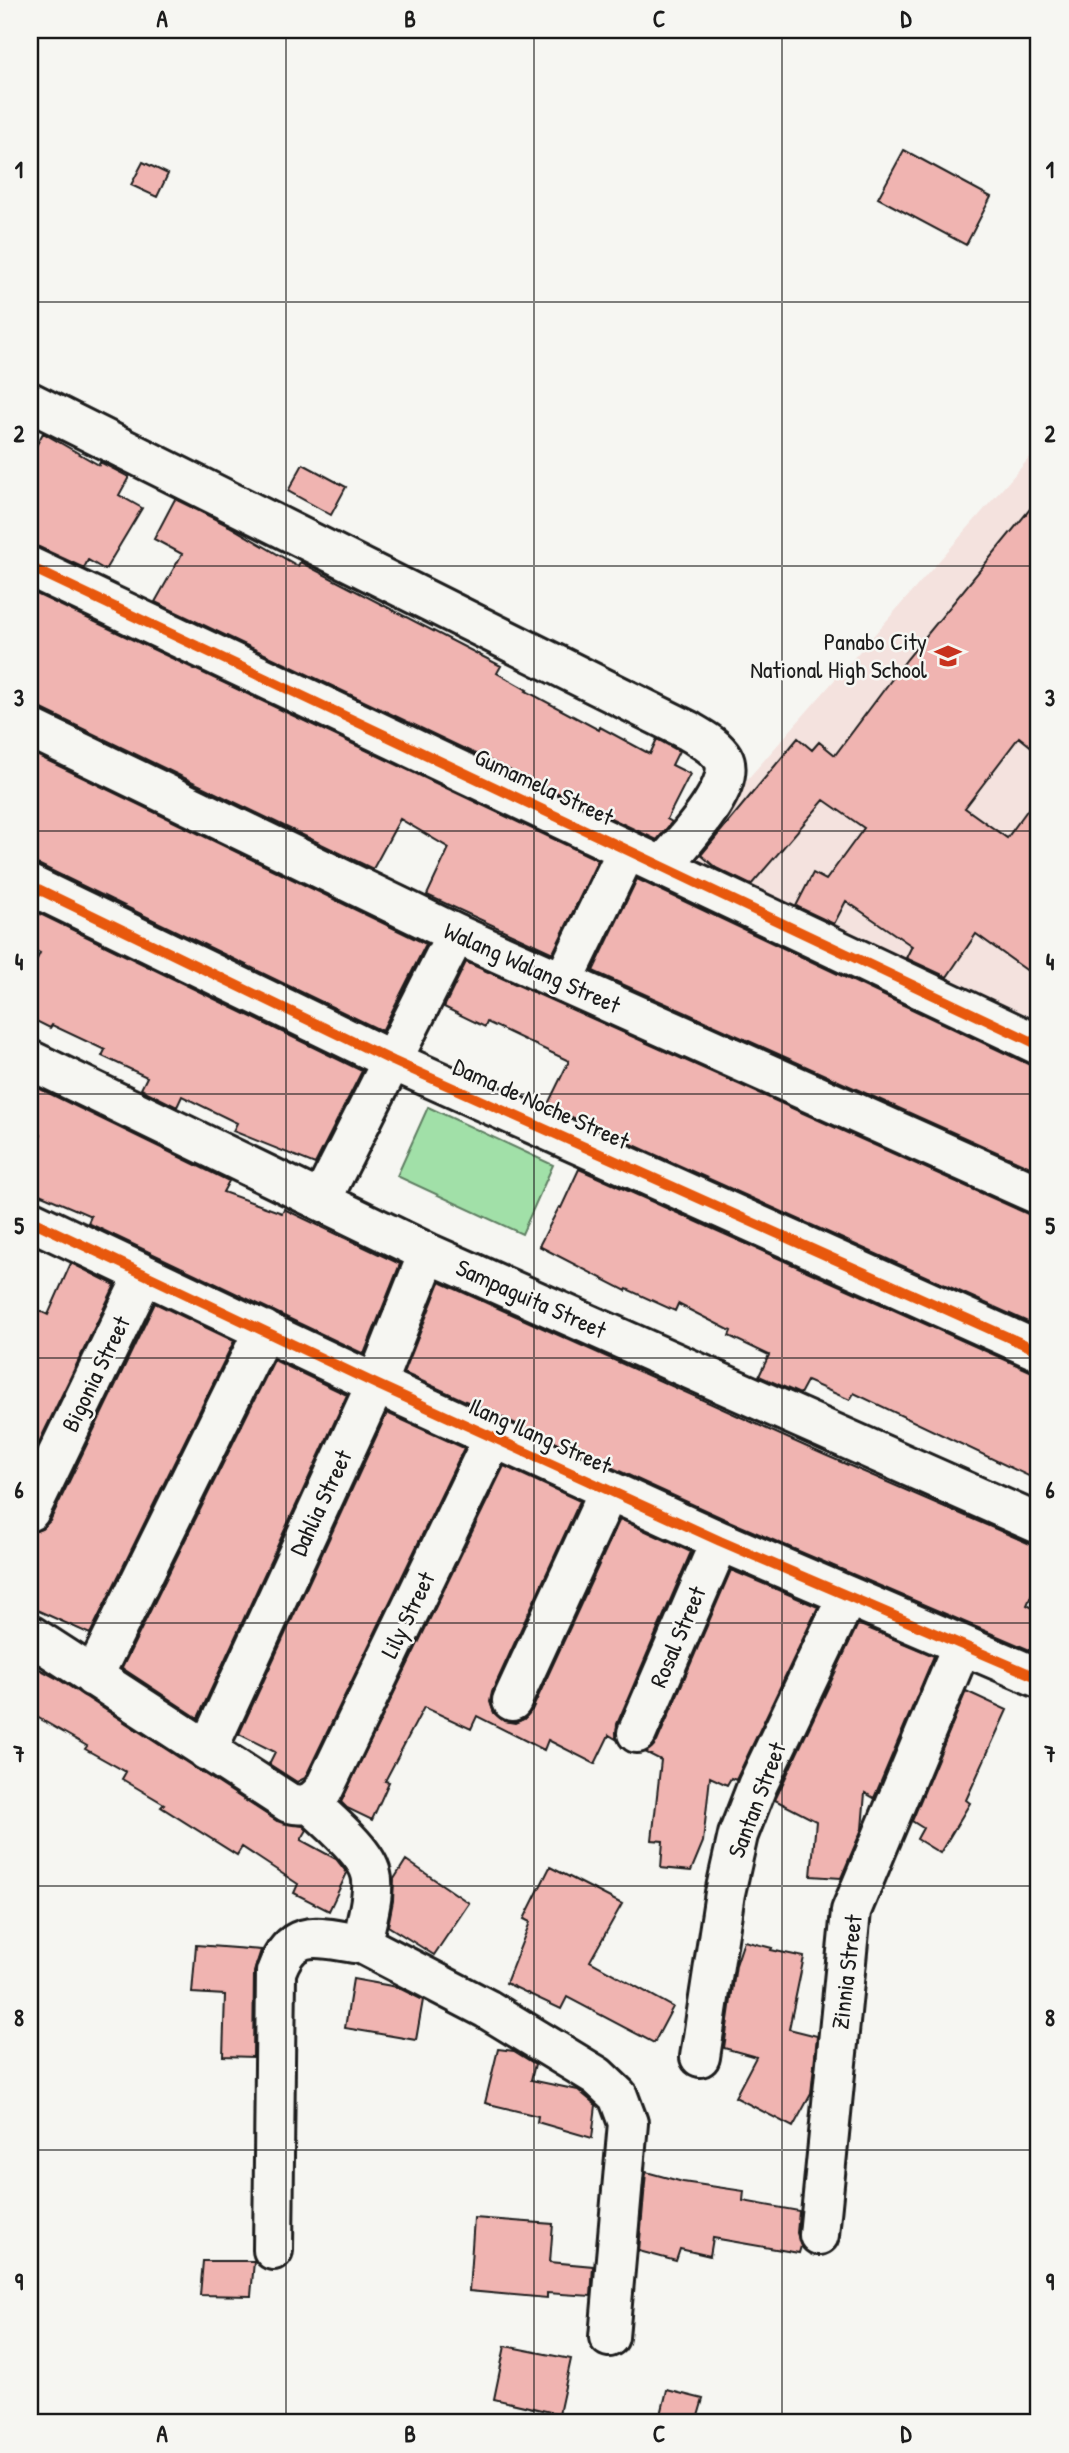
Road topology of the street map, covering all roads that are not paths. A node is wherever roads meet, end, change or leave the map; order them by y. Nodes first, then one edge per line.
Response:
1 (30, 402) edge
2 (30, 567) edge
3 (30, 728) edge
4 (627, 850) junction
5 (662, 867) junction
6 (30, 885) edge
7 (456, 934) junction
8 (563, 982) junction
9 (1039, 1045) edge
10 (30, 1060) edge
11 (393, 1061) junction
12 (1039, 1195) edge
13 (321, 1201) junction
14 (30, 1220) edge
15 (428, 1253) junction
16 (144, 1275) junction
17 (264, 1330) junction
18 (1039, 1351) edge
19 (376, 1384) junction
20 (493, 1438) junction
21 (609, 1490) junction
22 (30, 1511) edge
23 (1039, 1524) edge
24 (720, 1541) junction
25 (847, 1597) junction
26 (30, 1635) edge
27 (962, 1645) junction
28 (93, 1677) junction
29 (1039, 1678) edge
30 (512, 1701) dead end
31 (637, 1733) dead end
32 (207, 1751) junction
33 (317, 1798) junction
34 (362, 1944) junction
35 (701, 2057) dead end
36 (819, 2235) dead end
37 (273, 2250) dead end
38 (609, 2337) dead end

1 - 5 street
2 - 4 street, Gumamela Street
3 - 7 street, Walang Walang Street
4 - 5 street, Gumamela Street
4 - 8 street
5 - 9 street, Gumamela Street
6 - 11 street, Dama de Noche Street
7 - 8 street, Walang Walang Street
7 - 11 street
8 - 12 street, Walang Walang Street
10 - 13 street, Sampaguita Street
11 - 13 street
11 - 18 street, Dama de Noche Street
13 - 15 street, Sampaguita Street
14 - 16 street, Ilang Ilang Street
15 - 19 street, Dahlia Street
15 - 23 street, Sampaguita Street
16 - 17 street, Ilang Ilang Street
16 - 22 street, Bigonia Street
17 - 19 street, Ilang Ilang Street
17 - 28 street
19 - 20 street, Ilang Ilang Street
19 - 32 street, Dahlia Street
20 - 21 street, Ilang Ilang Street
20 - 33 street, Lily Street
21 - 24 street, Ilang Ilang Street
21 - 30 street
24 - 25 street, Ilang Ilang Street
24 - 31 street, Rosal Street
25 - 27 street, Ilang Ilang Street
25 - 35 street, Santan Street
26 - 28 street
27 - 29 street, Ilang Ilang Street
27 - 36 street, Zinnia Street
28 - 32 street
32 - 33 street
33 - 34 street
34 - 37 street
34 - 38 street

